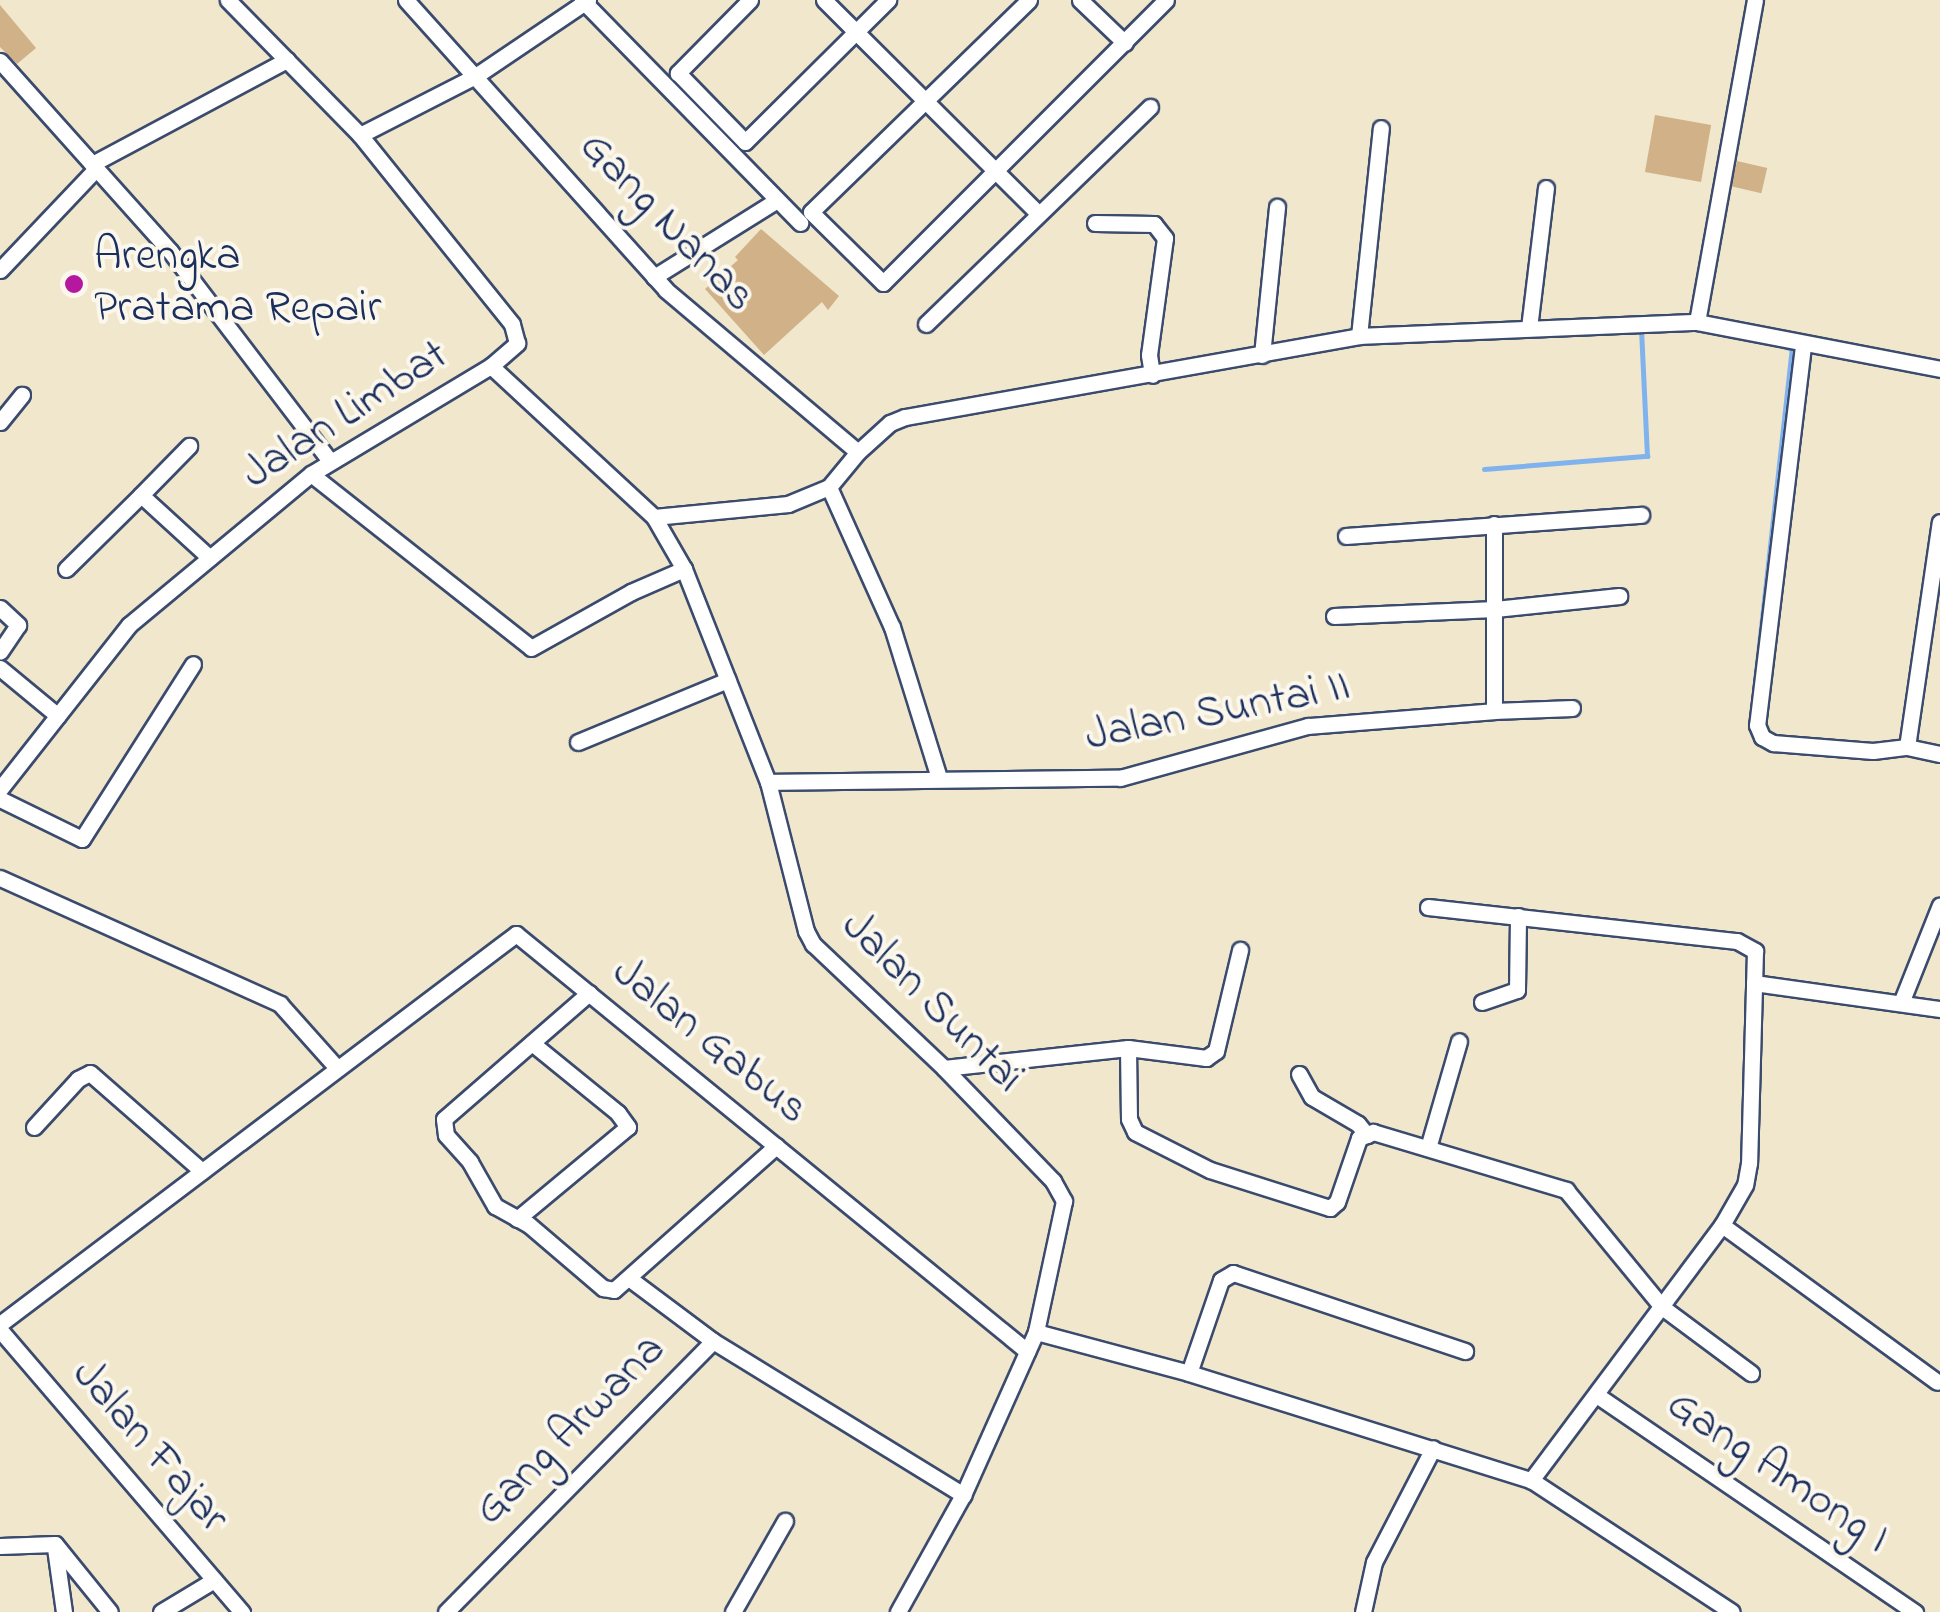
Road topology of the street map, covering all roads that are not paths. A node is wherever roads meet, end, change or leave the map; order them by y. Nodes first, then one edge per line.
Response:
1 (228, 0) edge
2 (406, 0) edge
3 (750, 0) edge
4 (824, 0) edge
5 (888, 0) edge
6 (1029, 0) edge
7 (1080, 0) edge
8 (1166, 0) edge
9 (1755, 0) edge
10 (585, 1) edge
11 (856, 32) junction
12 (1124, 43) junction
13 (288, 60) junction
14 (0, 61) edge
15 (477, 75) junction
16 (924, 101) junction
17 (1150, 107) dead end
18 (1380, 128) dead end
19 (360, 135) junction
20 (94, 166) junction
21 (996, 173) junction
22 (1546, 188) dead end
23 (777, 200) junction
24 (1277, 207) dead end
25 (1039, 214) junction
26 (1095, 222) dead end
27 (800, 223) dead end
28 (0, 270) edge
29 (654, 277) junction
30 (1697, 322) junction
31 (926, 324) dead end
32 (1529, 328) junction
33 (1359, 336) junction
34 (1803, 346) junction
35 (1262, 355) junction
36 (491, 366) junction
37 (1940, 369) edge
38 (1152, 375) junction
39 (22, 395) dead end
40 (0, 422) edge
41 (189, 446) dead end
42 (858, 452) junction
43 (330, 461) junction
44 (311, 474) junction
45 (829, 487) junction
46 (141, 495) junction
47 (1641, 514) dead end
48 (654, 517) junction
49 (1940, 522) edge
50 (1494, 524) junction
51 (1346, 536) dead end
52 (210, 558) junction
53 (66, 569) dead end
54 (684, 569) junction
55 (1619, 596) dead end
56 (0, 608) edge
57 (1495, 610) junction
58 (1334, 616) dead end
59 (0, 652) edge
60 (193, 664) dead end
61 (0, 668) edge
62 (728, 680) junction
63 (1572, 708) dead end
64 (1494, 711) junction
65 (58, 716) junction
66 (578, 742) dead end
67 (1907, 747) junction
68 (1940, 754) edge
69 (940, 778) junction
70 (768, 782) junction
71 (0, 789) edge
72 (0, 799) edge
73 (0, 878) edge
74 (1940, 904) edge
75 (1428, 907) dead end
76 (1518, 916) junction
77 (1240, 950) dead end
78 (1754, 983) junction
79 (590, 994) junction
80 (1482, 1002) dead end
81 (1901, 1003) junction
82 (1940, 1009) edge
83 (1459, 1041) dead end
84 (532, 1043) junction
85 (1128, 1048) junction
86 (337, 1068) junction
87 (944, 1068) junction
88 (1299, 1074) dead end
89 (34, 1127) dead end
90 (1367, 1135) junction
91 (776, 1146) junction
92 (1428, 1148) junction
93 (202, 1171) junction
94 (517, 1219) junction
95 (1722, 1225) junction
96 (630, 1279) junction
97 (1662, 1307) junction
98 (0, 1327) edge
99 (1036, 1332) junction
100 (713, 1341) junction
101 (1466, 1350) dead end
102 (1027, 1351) junction
103 (1751, 1373) dead end
104 (1189, 1374) junction
105 (1937, 1382) dead end
106 (1598, 1396) junction
107 (1434, 1448) junction
108 (1531, 1480) junction
109 (963, 1495) junction
110 (785, 1521) dead end
111 (55, 1544) junction
112 (0, 1546) edge
113 (214, 1580) junction
114 (64, 1612) edge
115 (110, 1612) edge
116 (161, 1612) edge
117 (242, 1612) edge
118 (446, 1612) edge
119 (733, 1612) edge
120 (898, 1612) edge
121 (1363, 1612) edge
122 (1732, 1612) edge
123 (1915, 1612) edge

1 - 13 street
2 - 15 street, Gang Nanas
3 - 11 street
4 - 11 street
5 - 11 street
6 - 16 street
7 - 12 street
8 - 12 street
9 - 30 street
10 - 15 street
10 - 23 street
11 - 16 street
12 - 21 street
13 - 19 street
13 - 20 street
14 - 20 street
15 - 19 street
15 - 29 street, Gang Nanas
16 - 21 street
16 - 21 street
17 - 25 street
18 - 33 street
19 - 36 street, Jalan Limbat
20 - 28 street
20 - 43 street
21 - 25 street
22 - 32 street
23 - 27 street
23 - 29 street
24 - 35 street
25 - 31 street
26 - 38 street
29 - 42 street, Gang Nanas
30 - 32 street
30 - 34 street
32 - 33 street
33 - 35 street
34 - 37 street
34 - 67 street
35 - 38 street
36 - 43 street, Jalan Limbat
36 - 48 street, Jalan Suntai
38 - 42 street
39 - 40 street
41 - 46 street
42 - 45 street
43 - 44 street, Jalan Limbat
44 - 52 street, Jalan Limbat
44 - 54 street
45 - 48 street
45 - 69 street
46 - 52 street
46 - 53 street
47 - 50 street
48 - 54 street, Jalan Suntai
49 - 67 street
50 - 51 street
50 - 57 street
52 - 65 street, Jalan Limbat
54 - 62 street, Jalan Suntai
55 - 57 street
56 - 59 street
57 - 58 street
57 - 64 street
60 - 72 street
61 - 65 street
62 - 66 street
62 - 70 street, Jalan Suntai
63 - 64 street, Jalan Suntai II
64 - 69 street, Jalan Suntai II
65 - 71 street, Jalan Limbat
67 - 68 street
69 - 70 street, Jalan Suntai II
70 - 87 street, Jalan Suntai
73 - 86 street
74 - 81 street
75 - 76 street
76 - 78 street
76 - 80 street
77 - 85 street
78 - 81 street
78 - 95 street
79 - 84 street
79 - 86 street, Jalan Gabus
79 - 91 street, Jalan Gabus
81 - 82 street
83 - 92 street
84 - 94 street
84 - 94 street
85 - 87 street
85 - 90 street
86 - 93 street, Jalan Gabus
87 - 99 street, Jalan Suntai
88 - 90 street
89 - 93 street
90 - 92 street
91 - 96 street
91 - 102 street, Jalan Gabus
92 - 97 street
93 - 98 street, Jalan Gabus
94 - 96 street
95 - 97 street
95 - 105 street
96 - 100 street
97 - 103 street
97 - 106 street
98 - 113 street, Jalan Fajar
99 - 102 street, Jalan Suntai
99 - 104 street
100 - 109 street, Gang Arwana
100 - 118 street, Gang Arwana
101 - 104 street
102 - 109 street, Jalan Suntai
104 - 107 street
106 - 108 street
106 - 123 street, Gang Among I
107 - 108 street
107 - 121 street
108 - 122 street
109 - 120 street, Jalan Suntai
110 - 119 street
111 - 112 street
111 - 114 street
111 - 115 street
113 - 116 street
113 - 117 street, Jalan Fajar

